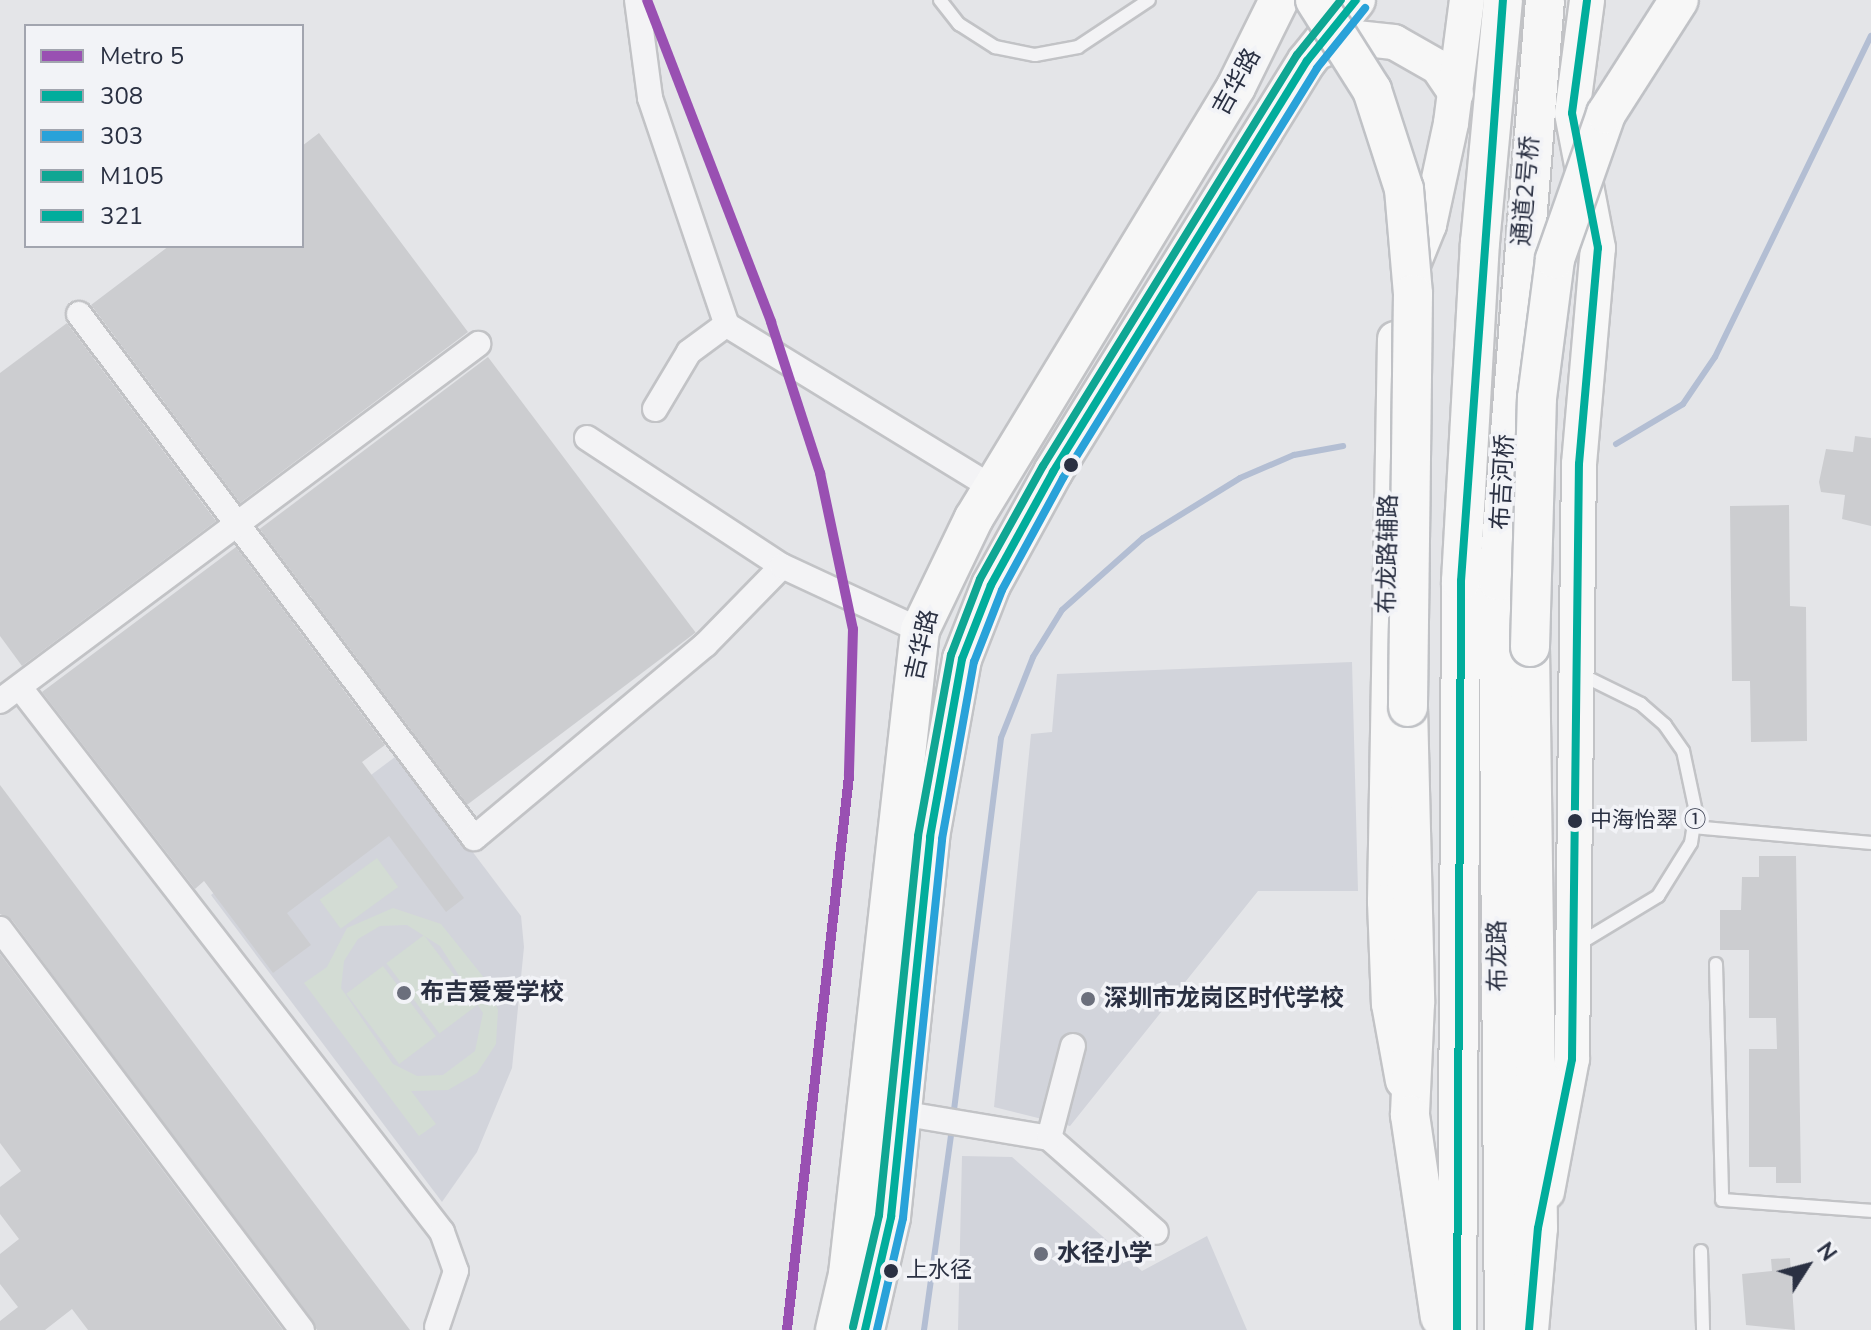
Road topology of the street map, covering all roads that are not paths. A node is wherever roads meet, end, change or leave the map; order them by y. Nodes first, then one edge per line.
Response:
1 (637, 0) edge
2 (940, 0) edge
3 (1149, 0) edge
4 (1279, 0) edge
5 (1315, 0) edge
6 (1356, 0) edge
7 (1467, 0) edge
8 (1503, 0) edge
9 (1545, 0) edge
10 (1587, 0) edge
11 (1679, 0) edge
12 (1307, 61) junction
13 (1456, 94) junction
14 (79, 314) dead end
15 (727, 324) junction
16 (478, 344) dead end
17 (1470, 379) joint
18 (1509, 382) joint
19 (655, 409) dead end
20 (587, 438) dead end
21 (993, 488) junction
22 (238, 525) junction
23 (782, 566) junction
24 (1480, 581) junction
25 (920, 630) junction
26 (1577, 673) junction
27 (10, 695) edge
28 (1693, 827) junction
29 (1871, 843) edge
30 (0, 929) edge
31 (1574, 947) junction
32 (1716, 964) dead end
33 (1073, 1046) dead end
34 (900, 1113) junction
35 (1410, 1115) junction
36 (1049, 1138) junction
37 (1871, 1211) edge
38 (1538, 1228) junction
39 (1156, 1232) dead end
40 (1701, 1251) dead end
41 (437, 1327) dead end
42 (302, 1330) edge
43 (835, 1330) edge
44 (865, 1330) edge
45 (1442, 1330) edge
46 (1457, 1330) edge
47 (1504, 1330) edge
48 (1529, 1330) edge
49 (1703, 1330) edge

1 - 15 street
2 - 3 lane
4 - 21 main road, 吉华路
5 - 35 main road, bridge
6 - 12 main road, 吉华路
7 - 13 main road, 布龙路辅路
8 - 17 main road, 通道2号桥
9 - 18 main road, 通道2号桥
10 - 26 main road
11 - 38 main road, bridge
12 - 13 main road
12 - 34 main road, 吉华路
13 - 35 main road, 布龙路辅路
14 - 22 street
15 - 19 street
15 - 21 street
16 - 22 street
17 - 24 main road, 布吉河桥
18 - 24 main road, 布吉河桥
20 - 23 street
21 - 25 main road, 吉华路
22 - 23 street
22 - 27 street
23 - 25 street
24 - 46 main road, 布龙路
24 - 47 main road, 布龙路
25 - 43 main road, 吉华路
26 - 28 lane
26 - 31 main road
27 - 41 street
28 - 29 lane
28 - 31 lane
30 - 42 street
31 - 38 main road
32 - 37 lane
33 - 36 street
34 - 36 street
34 - 44 main road, 吉华路
35 - 45 main road
36 - 39 street
38 - 48 main road
40 - 49 lane

